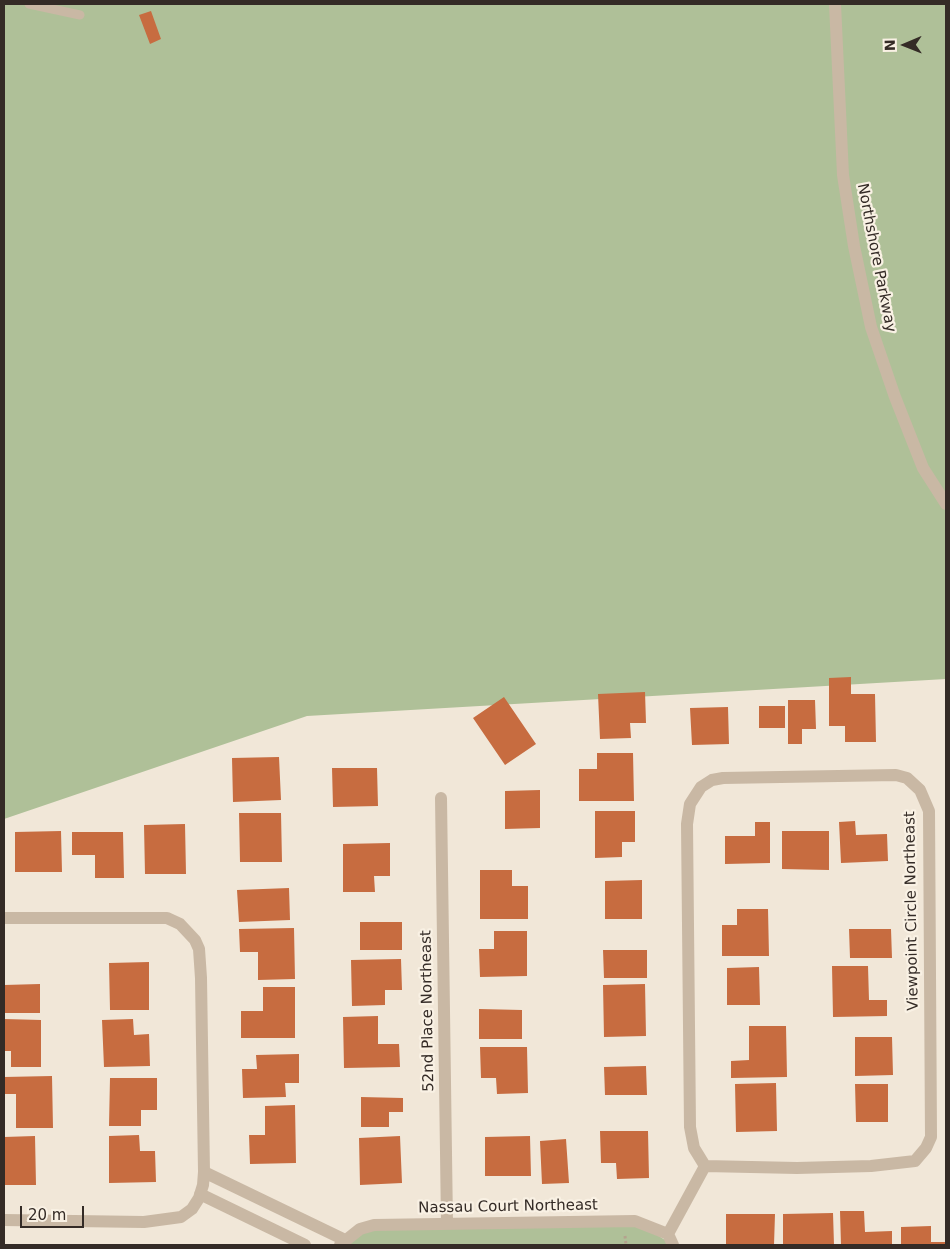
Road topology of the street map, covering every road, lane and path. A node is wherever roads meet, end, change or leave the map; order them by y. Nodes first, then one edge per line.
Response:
1 (29, 4) edge
2 (835, 4) edge
3 (80, 15) dead end
4 (946, 504) edge
5 (441, 798) dead end
6 (4, 918) edge
7 (706, 1166) junction
8 (204, 1172) junction
9 (200, 1194) junction
10 (4, 1220) edge
11 (446, 1224) junction
12 (670, 1240) edge
13 (343, 1243) edge
14 (305, 1245) edge

1 - 3 lane
2 - 4 street, Northshore Parkway
5 - 11 street, 52nd Place Northeast
6 - 8 street
7 - 7 street, Viewpoint Circle Northeast
7 - 12 street
8 - 9 street
8 - 13 street
9 - 10 street
9 - 14 street
11 - 12 street, Nassau Court Northeast
11 - 13 street, Nassau Court Northeast

